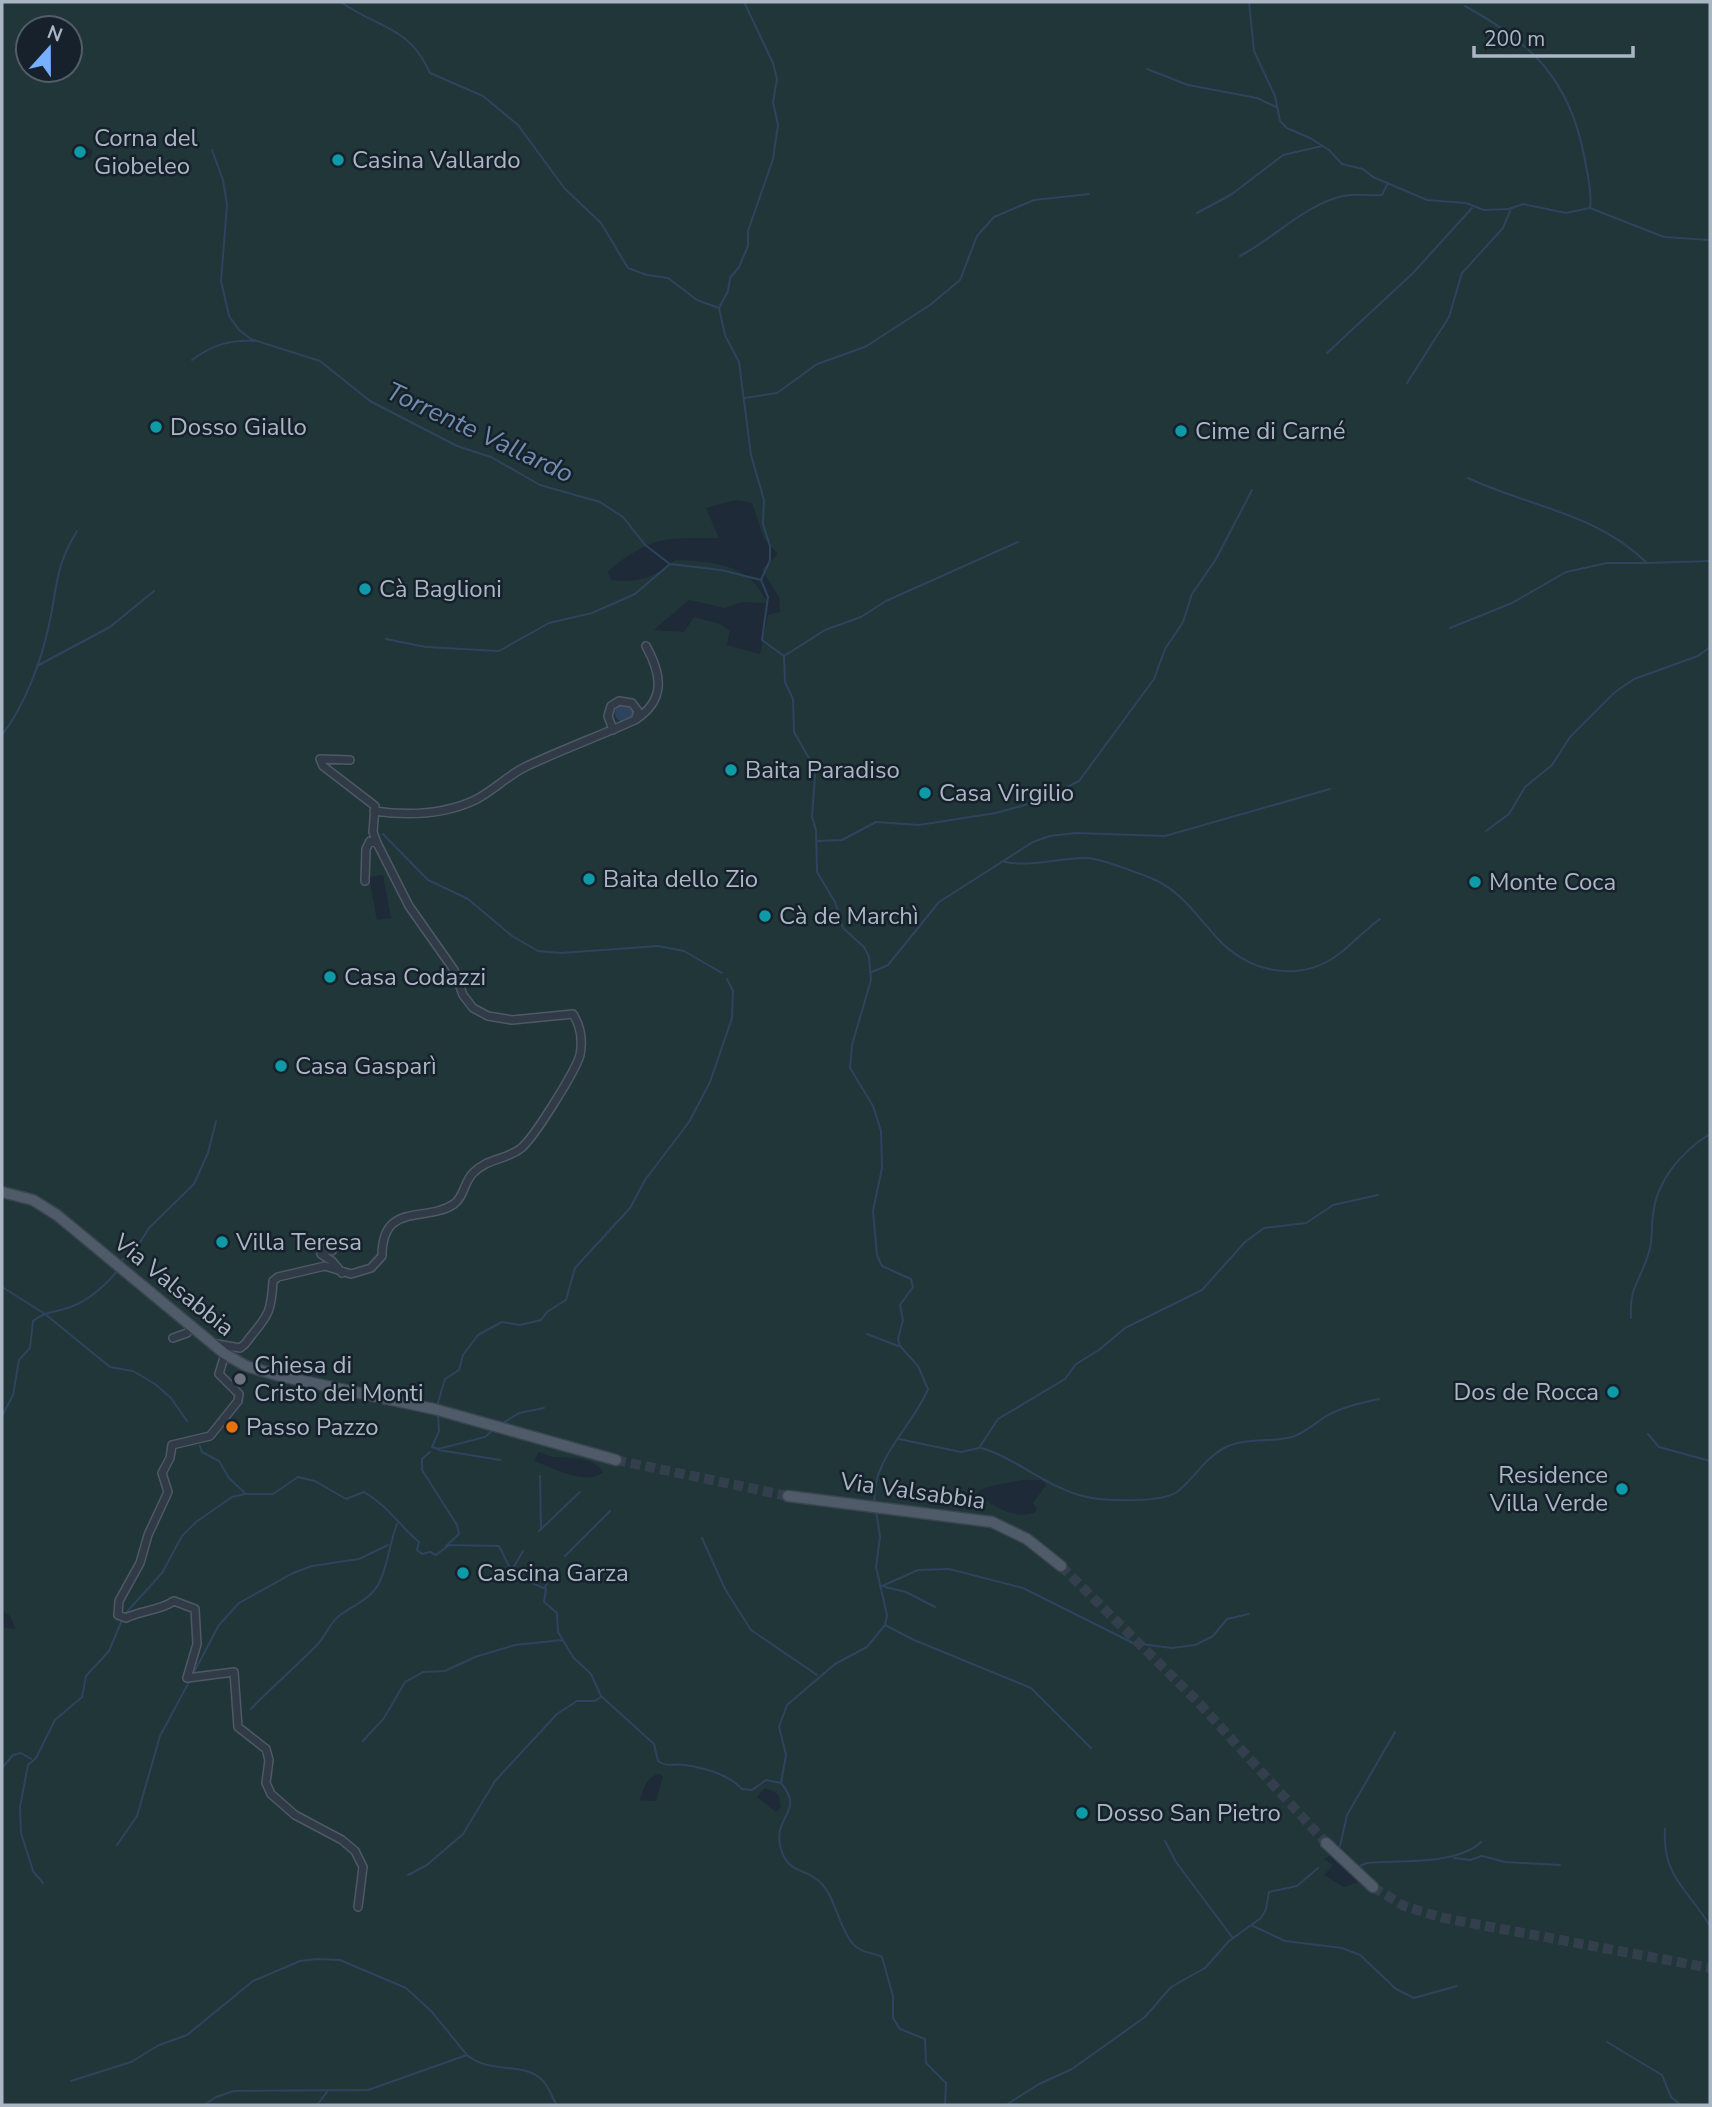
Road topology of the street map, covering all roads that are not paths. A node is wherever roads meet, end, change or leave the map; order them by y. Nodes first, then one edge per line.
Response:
1 (646, 646) dead end
2 (635, 720) junction
3 (613, 730) junction
4 (350, 760) dead end
5 (374, 811) junction
6 (377, 843) junction
7 (365, 881) dead end
8 (6, 1193) edge
9 (332, 1251) dead end
10 (342, 1273) junction
11 (187, 1333) dead end
12 (173, 1338) dead end
13 (211, 1343) junction
14 (225, 1354) junction
15 (616, 1460) tunnel mouth
16 (791, 1496) tunnel mouth
17 (1061, 1566) tunnel mouth
18 (1326, 1843) tunnel mouth
19 (1373, 1887) tunnel mouth
20 (358, 1908) dead end

1 - 2 street
2 - 3 street
2 - 3 street
3 - 5 street
4 - 5 street
5 - 6 street
6 - 7 street
6 - 10 street
8 - 13 main road, Via Valsabbia
9 - 10 street
10 - 13 street
11 - 12 street
13 - 14 main road, Via Valsabbia
14 - 15 main road, Via Valsabbia
14 - 20 street
16 - 17 main road, Via Valsabbia
18 - 19 main road

